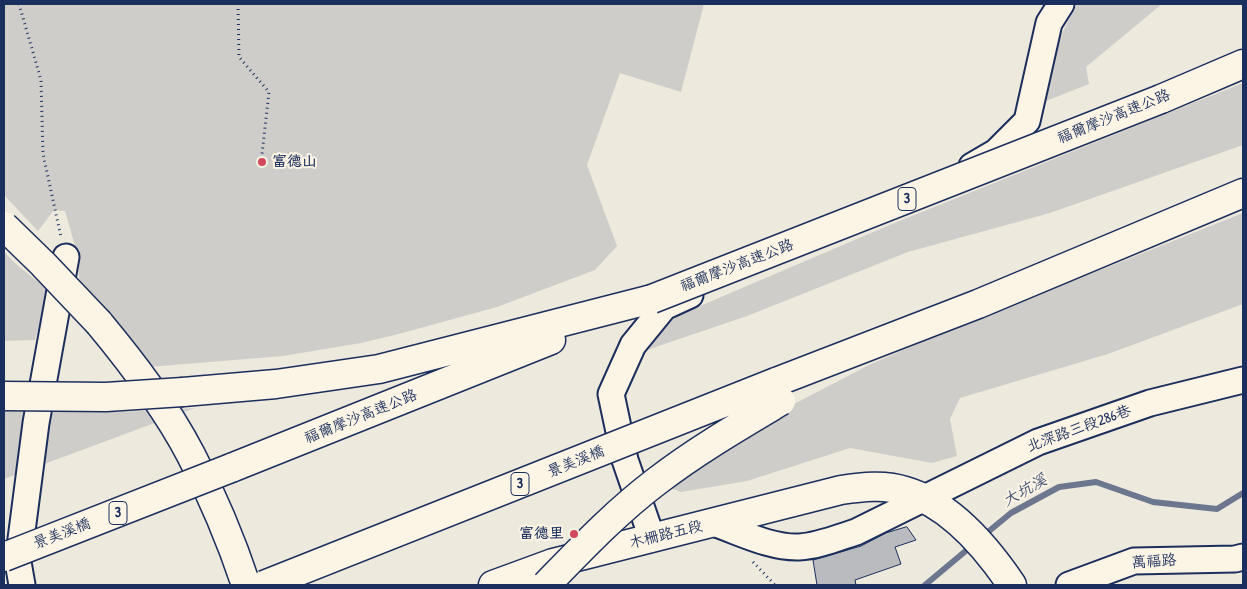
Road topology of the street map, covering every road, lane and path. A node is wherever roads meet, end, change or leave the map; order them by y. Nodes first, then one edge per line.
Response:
1 (19, 4) edge
2 (238, 4) edge
3 (1061, 4) edge
4 (1243, 64) edge
5 (262, 162) dead end
6 (1243, 193) edge
7 (4, 226) edge
8 (66, 257) joint
9 (652, 299) junction
10 (1243, 380) edge
11 (4, 391) edge
12 (778, 392) junction
13 (4, 396) edge
14 (46, 397) junction
15 (231, 468) joint
16 (923, 498) junction
17 (713, 523) junction
18 (652, 538) junction
19 (4, 557) edge
20 (1243, 557) edge
21 (550, 574) edge
22 (22, 585) edge
23 (246, 585) edge
24 (264, 585) edge
25 (493, 585) edge
26 (1012, 585) edge
27 (1069, 585) edge

1 - 8 path
2 - 5 path
3 - 18 street
4 - 9 main road, 福爾摩沙高速公路 / 3, bridge
6 - 12 main road
7 - 23 main road, bridge
8 - 22 street
9 - 14 main road, bridge
9 - 15 main road, 福爾摩沙高速公路 / 3
10 - 16 street, 北深路三段286巷
11 - 14 main road, bridge
12 - 21 main road, bridge
12 - 24 main road, 景美溪橋 / 3, bridge
13 - 14 main road, bridge
15 - 19 main road, 景美溪橋 / 3, bridge
16 - 17 main road, 木柵路五段
16 - 17 street, 北深路三段286巷
16 - 26 main road, 木柵路五段
17 - 18 main road, 木柵路五段
18 - 21 main road, 木柵路五段, bridge
20 - 27 street, 萬福路
21 - 25 main road, 木柵路五段

